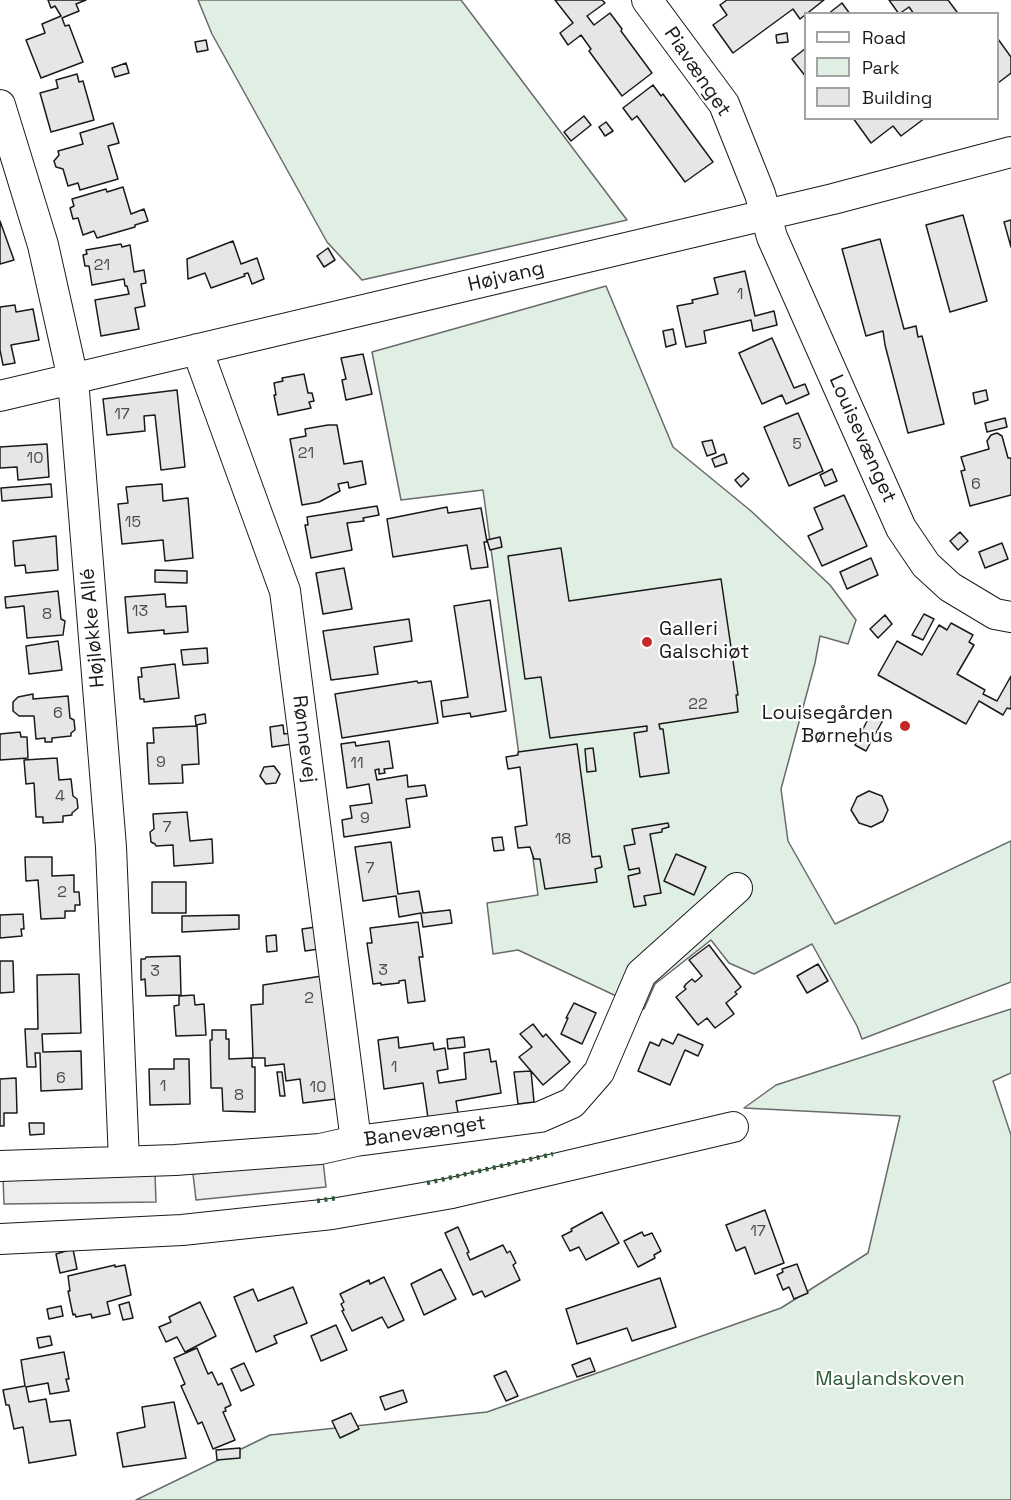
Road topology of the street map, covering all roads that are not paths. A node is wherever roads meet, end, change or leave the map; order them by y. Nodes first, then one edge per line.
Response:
1 (647, 0) edge
2 (0, 105) edge
3 (1011, 152) edge
4 (766, 215) junction
5 (197, 349) junction
6 (73, 379) junction
7 (0, 396) edge
8 (1011, 617) edge
9 (737, 888) dead end
10 (733, 1127) dead end
11 (356, 1142) junction
12 (124, 1161) junction
13 (0, 1166) edge
14 (0, 1239) edge

1 - 4 street, Piavænget
2 - 6 street, Højløkke Allé
3 - 4 street, Højvang
4 - 5 street, Højvang
4 - 8 street, Louisevænget
5 - 6 street, Højvang
5 - 11 street, Rønnevej
6 - 7 street, Højvang
6 - 12 street, Højløkke Allé
9 - 11 street, Banevænget
10 - 14 street
11 - 12 street, Banevænget
12 - 13 street, Banevænget

